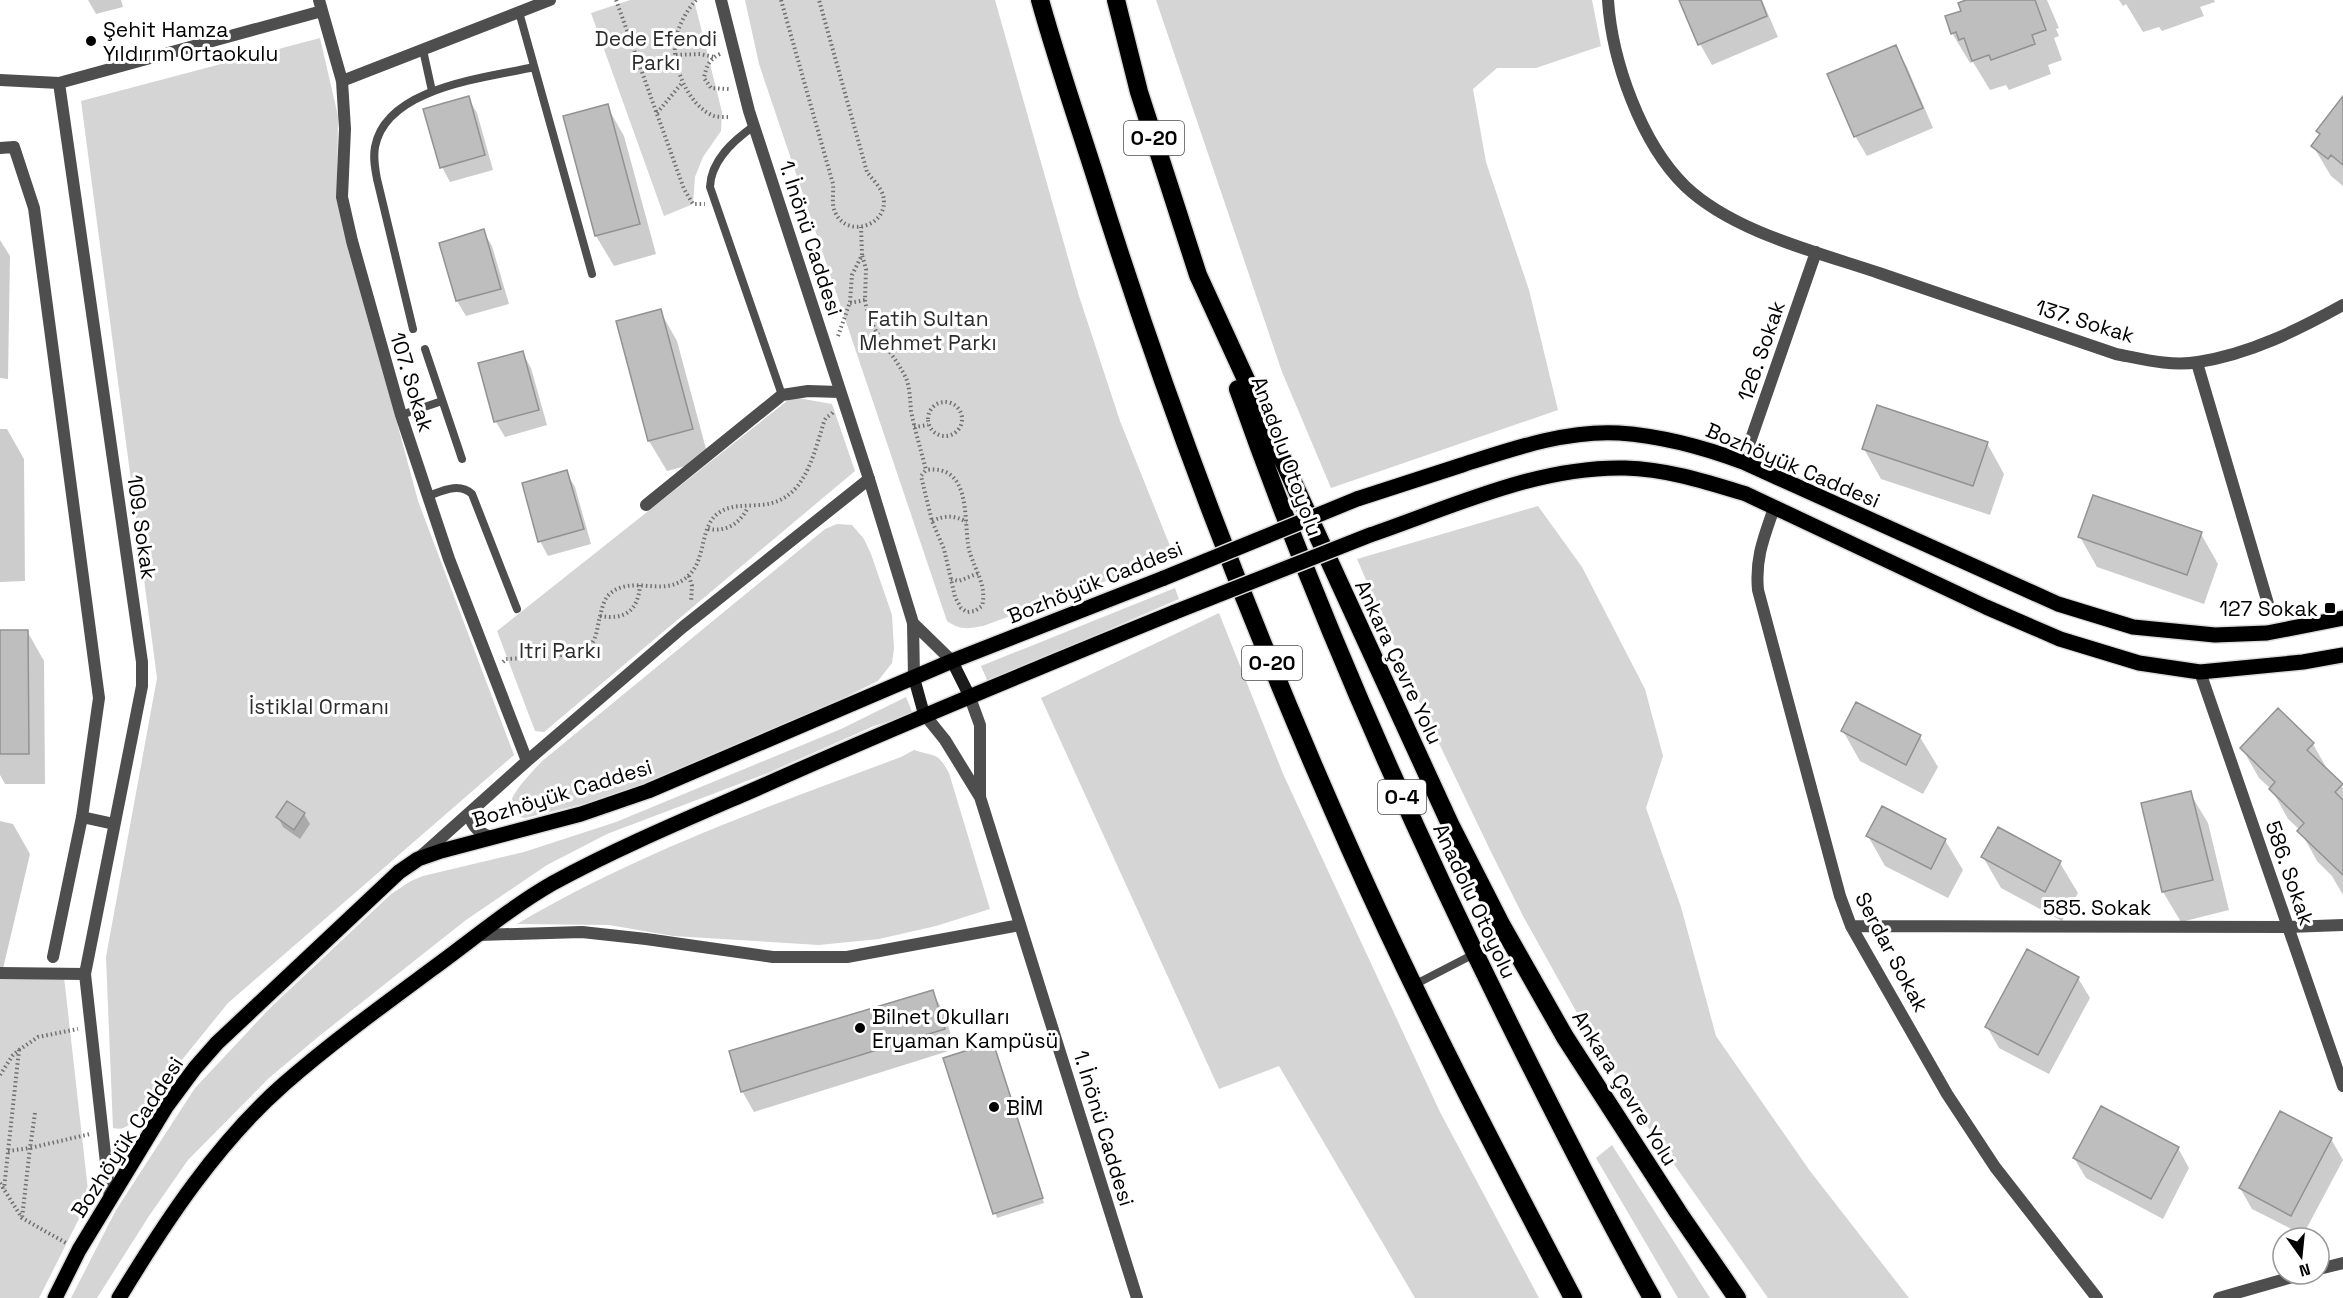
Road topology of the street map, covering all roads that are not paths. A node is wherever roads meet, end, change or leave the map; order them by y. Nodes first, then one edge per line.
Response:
1 (550, 0) edge
2 (721, 0) edge
3 (1039, 0) edge
4 (1116, 0) edge
5 (1608, 0) edge
6 (321, 6) edge
7 (519, 12) junction
8 (423, 50) junction
9 (534, 67) junction
10 (0, 80) edge
11 (342, 81) junction
12 (59, 83) junction
13 (432, 91) junction
14 (754, 126) junction
15 (0, 148) edge
16 (1816, 252) junction
17 (592, 274) dead end
18 (1198, 275) junction
19 (2343, 305) edge
20 (413, 329) dead end
21 (425, 349) dead end
22 (2197, 363) junction
23 (782, 395) junction
24 (842, 399) junction
25 (442, 401) junction
26 (400, 415) junction
27 (462, 459) dead end
28 (1743, 462) junction
29 (869, 479) junction
30 (428, 496) junction
31 (646, 505) dead end
32 (1774, 508) junction
33 (2269, 607) dead end
34 (517, 609) dead end
35 (2343, 618) edge
36 (913, 623) junction
37 (2343, 655) edge
38 (952, 661) junction
39 (2200, 672) junction
40 (914, 678) junction
41 (969, 695) junction
42 (924, 714) junction
43 (527, 761) junction
44 (980, 797) junction
45 (476, 806) junction
46 (82, 817) junction
47 (114, 824) junction
48 (491, 838) junction
49 (418, 859) junction
50 (1020, 925) junction
51 (2343, 925) edge
52 (1851, 926) junction
53 (2288, 927) junction
54 (479, 935) junction
55 (1474, 954) junction
56 (53, 957) dead end
57 (0, 973) edge
58 (86, 974) junction
59 (1413, 985) junction
60 (2343, 1086) edge
61 (110, 1199) junction
62 (2271, 1283) edge
63 (55, 1298) edge
64 (119, 1298) edge
65 (1137, 1298) edge
66 (1573, 1298) edge
67 (1652, 1298) edge
68 (1737, 1298) edge
69 (2097, 1298) edge
70 (2219, 1298) edge

1 - 7 street
2 - 14 street, 1. İnönü Caddesi
3 - 59 highway, O-20
4 - 18 highway, Ankara Çevre Yolu / O-20
5 - 16 street, 137. Sokak
6 - 11 street, 107. Sokak
6 - 12 street
7 - 8 street
7 - 9 lane
8 - 11 street
8 - 13 lane
9 - 13 lane
9 - 17 lane
10 - 12 street
11 - 26 street, 107. Sokak
12 - 47 street, 109. Sokak
13 - 20 lane
14 - 23 lane
14 - 24 street, 1. İnönü Caddesi
15 - 46 street
16 - 22 street, 137. Sokak
16 - 28 street, 126. Sokak
18 - 55 highway, Anadolu Otoyolu / O-4
18 - 68 highway, Ankara Çevre Yolu / O-20
19 - 22 street, 137. Sokak
21 - 25 lane
22 - 33 street
23 - 24 street
23 - 31 street
24 - 29 street, 1. İnönü Caddesi
25 - 26 lane
25 - 27 lane
26 - 30 street, 107. Sokak
28 - 35 main road, Bozhöyük Caddesi
28 - 38 main road, Bozhöyük Caddesi, bridge
29 - 36 street, 1. İnönü Caddesi
29 - 43 street
30 - 34 lane
30 - 43 street, 107. Sokak
32 - 39 main road
32 - 41 main road, bridge
32 - 52 street, Serdar Sokak
36 - 38 street, 1. İnönü Caddesi
36 - 40 street, 1. İnönü Caddesi
37 - 39 main road
38 - 40 main road, Bozhöyük Caddesi
38 - 41 main road
39 - 53 street, 586. Sokak
40 - 42 main road
40 - 48 main road, Bozhöyük Caddesi
41 - 42 main road
41 - 44 street
42 - 44 street
42 - 54 main road
43 - 45 street
44 - 50 street, 1. İnönü Caddesi
45 - 48 street
45 - 49 street
46 - 47 street
46 - 56 street
47 - 58 street, 109. Sokak
48 - 49 main road, Bozhöyük Caddesi
49 - 61 main road, Bozhöyük Caddesi
50 - 54 street
50 - 65 street, 1. İnönü Caddesi
51 - 53 street, 585. Sokak
52 - 53 street, 585. Sokak
52 - 69 street, Serdar Sokak
53 - 60 street, 586. Sokak
54 - 64 main road
55 - 59 lane
55 - 67 highway, Anadolu Otoyolu / O-4
57 - 58 street
58 - 61 street, 109. Sokak
59 - 66 highway, O-20
61 - 63 main road, Bozhöyük Caddesi
62 - 70 street

